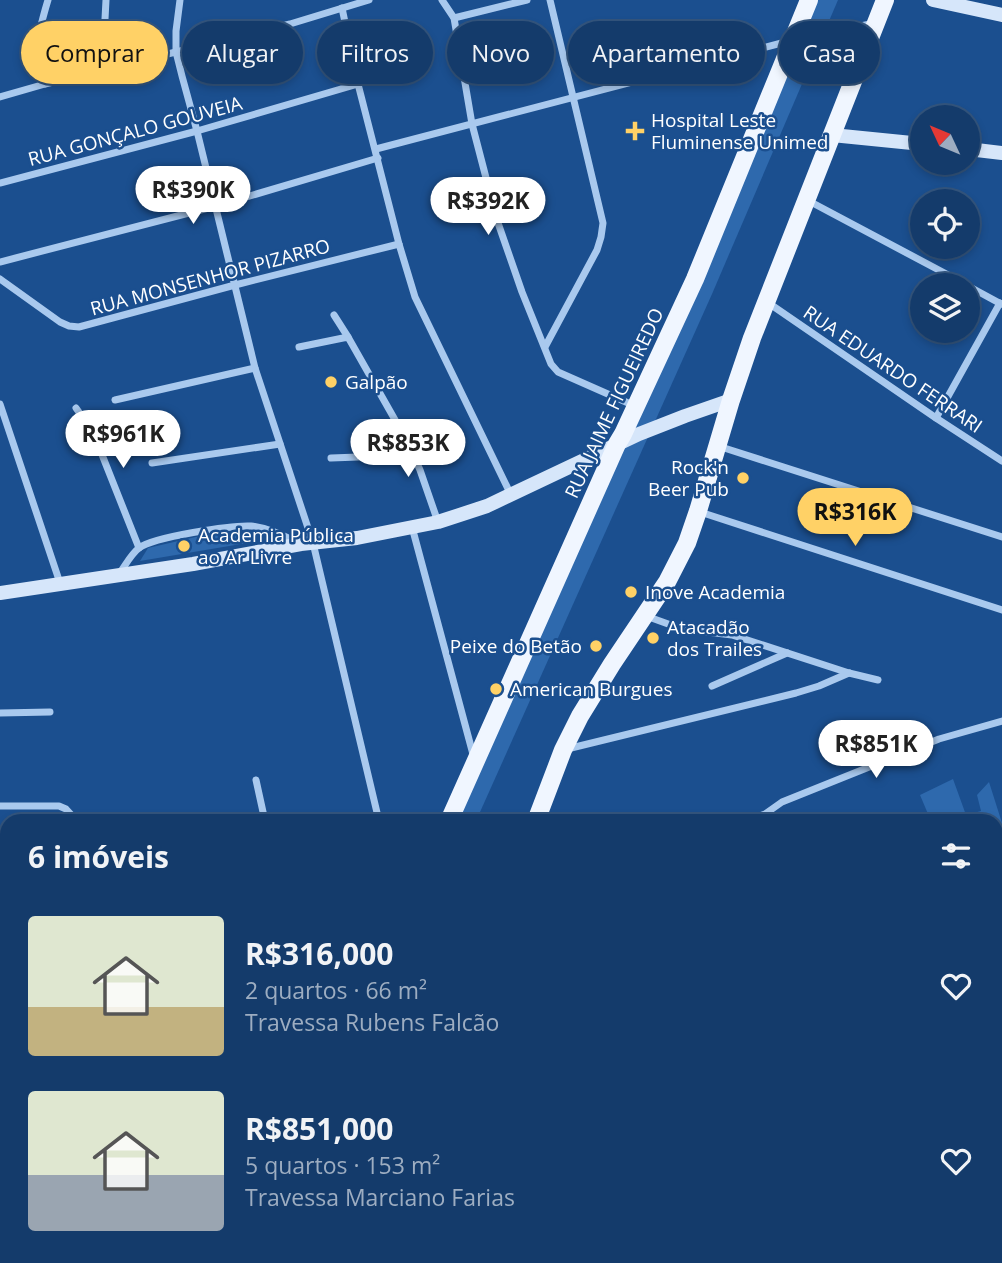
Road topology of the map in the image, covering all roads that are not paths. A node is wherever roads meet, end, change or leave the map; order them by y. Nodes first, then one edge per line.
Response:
1 (48, 0) edge
2 (106, 0) edge
3 (180, 0) edge
4 (369, 0) edge
5 (442, 0) edge
6 (527, 0) edge
7 (550, 0) edge
8 (809, 0) edge
9 (885, 0) edge
10 (933, 0) edge
11 (354, 2) edge
12 (342, 8) junction
13 (1002, 15) edge
14 (454, 18) junction
15 (105, 19) dead end
16 (345, 21) edge
17 (801, 21) edge
18 (877, 21) edge
19 (779, 44) edge
20 (176, 52) junction
21 (779, 74) edge
22 (358, 84) joint
23 (852, 84) edge
24 (46, 85) junction
25 (0, 97) edge
26 (573, 99) junction
27 (472, 124) junction
28 (197, 131) junction
29 (832, 135) junction
30 (910, 143) edge
31 (376, 149) junction
32 (980, 150) edge
33 (1002, 153) edge
34 (378, 158) junction
35 (0, 183) edge
36 (807, 199) junction
37 (216, 206) junction
38 (399, 244) junction
39 (0, 262) edge
40 (945, 273) edge
41 (0, 279) edge
42 (235, 285) junction
43 (980, 292) edge
44 (766, 301) junction
45 (1001, 303) edge
46 (334, 315) dead end
47 (348, 337) junction
48 (299, 347) dead end
49 (545, 347) junction
50 (256, 368) junction
51 (115, 400) dead end
52 (731, 400) junction
53 (0, 404) edge
54 (635, 406) junction
55 (76, 408) dead end
56 (936, 418) junction
57 (280, 444) junction
58 (617, 444) junction
59 (717, 446) junction
60 (413, 455) junction
61 (331, 457) dead end
62 (1002, 461) edge
63 (152, 463) dead end
64 (511, 495) junction
65 (698, 511) junction
66 (438, 522) junction
67 (412, 527) junction
68 (1002, 537) edge
69 (307, 543) junction
70 (139, 548) junction
71 (119, 574) junction
72 (60, 583) junction
73 (0, 593) edge
74 (1002, 611) edge
75 (646, 616) junction
76 (788, 653) junction
77 (849, 673) junction
78 (878, 680) dead end
79 (712, 686) dead end
80 (50, 712) dead end
81 (0, 713) edge
82 (1002, 721) edge
83 (563, 750) junction
84 (475, 762) junction
85 (256, 780) dead end
86 (0, 806) edge
87 (71, 814) edge
88 (263, 814) edge
89 (377, 814) edge
90 (452, 814) edge
91 (536, 814) edge
92 (769, 814) edge

1 - 24 street
2 - 15 street
3 - 20 street
4 - 11 street
5 - 14 street
6 - 14 street
7 - 26 street
8 - 17 main road, RUA JAIME FIGUEIREDO
9 - 18 main road
10 - 13 main road
11 - 12 street
12 - 16 street
12 - 20 street
14 - 27 street
19 - 26 street
20 - 24 street
20 - 28 street
21 - 54 main road, RUA JAIME FIGUEIREDO
22 - 28 street, RUA GONÇALO GOUVEIA
22 - 31 street
23 - 29 main road
24 - 25 street
26 - 27 street
26 - 49 street
27 - 31 street
27 - 49 street
28 - 35 street, RUA GONÇALO GOUVEIA
28 - 37 street
29 - 30 main road
29 - 36 main road
31 - 34 street
32 - 33 main road
34 - 37 street
34 - 38 street
36 - 40 street
36 - 44 main road
37 - 39 street
37 - 42 street
38 - 42 street, RUA MONSENHOR PIZARRO
38 - 64 street
41 - 42 street, RUA MONSENHOR PIZARRO
42 - 50 street
43 - 45 street
44 - 52 main road
44 - 56 street, RUA EDUARDO FERRARI
45 - 56 street
46 - 47 street
47 - 48 street
47 - 60 street
49 - 54 street
50 - 51 street
50 - 57 street
52 - 58 main road
52 - 59 main road
53 - 72 street
54 - 58 main road, RUA JAIME FIGUEIREDO
55 - 70 street
56 - 62 street, RUA EDUARDO FERRARI
57 - 63 street
57 - 69 street
58 - 64 main road
58 - 84 main road, RUA JAIME FIGUEIREDO
59 - 65 main road
59 - 68 street
60 - 61 street
60 - 66 street
64 - 66 main road
65 - 74 street
65 - 75 main road
66 - 67 main road
67 - 69 main road
67 - 84 street
69 - 70 street
69 - 71 main road
69 - 89 street
70 - 71 street
71 - 72 main road
72 - 73 main road
75 - 76 street
75 - 83 main road
76 - 77 street
76 - 79 street
77 - 78 street
77 - 83 street
80 - 81 street
82 - 92 street
83 - 91 main road
84 - 90 main road, RUA JAIME FIGUEIREDO
85 - 88 street
86 - 87 street

